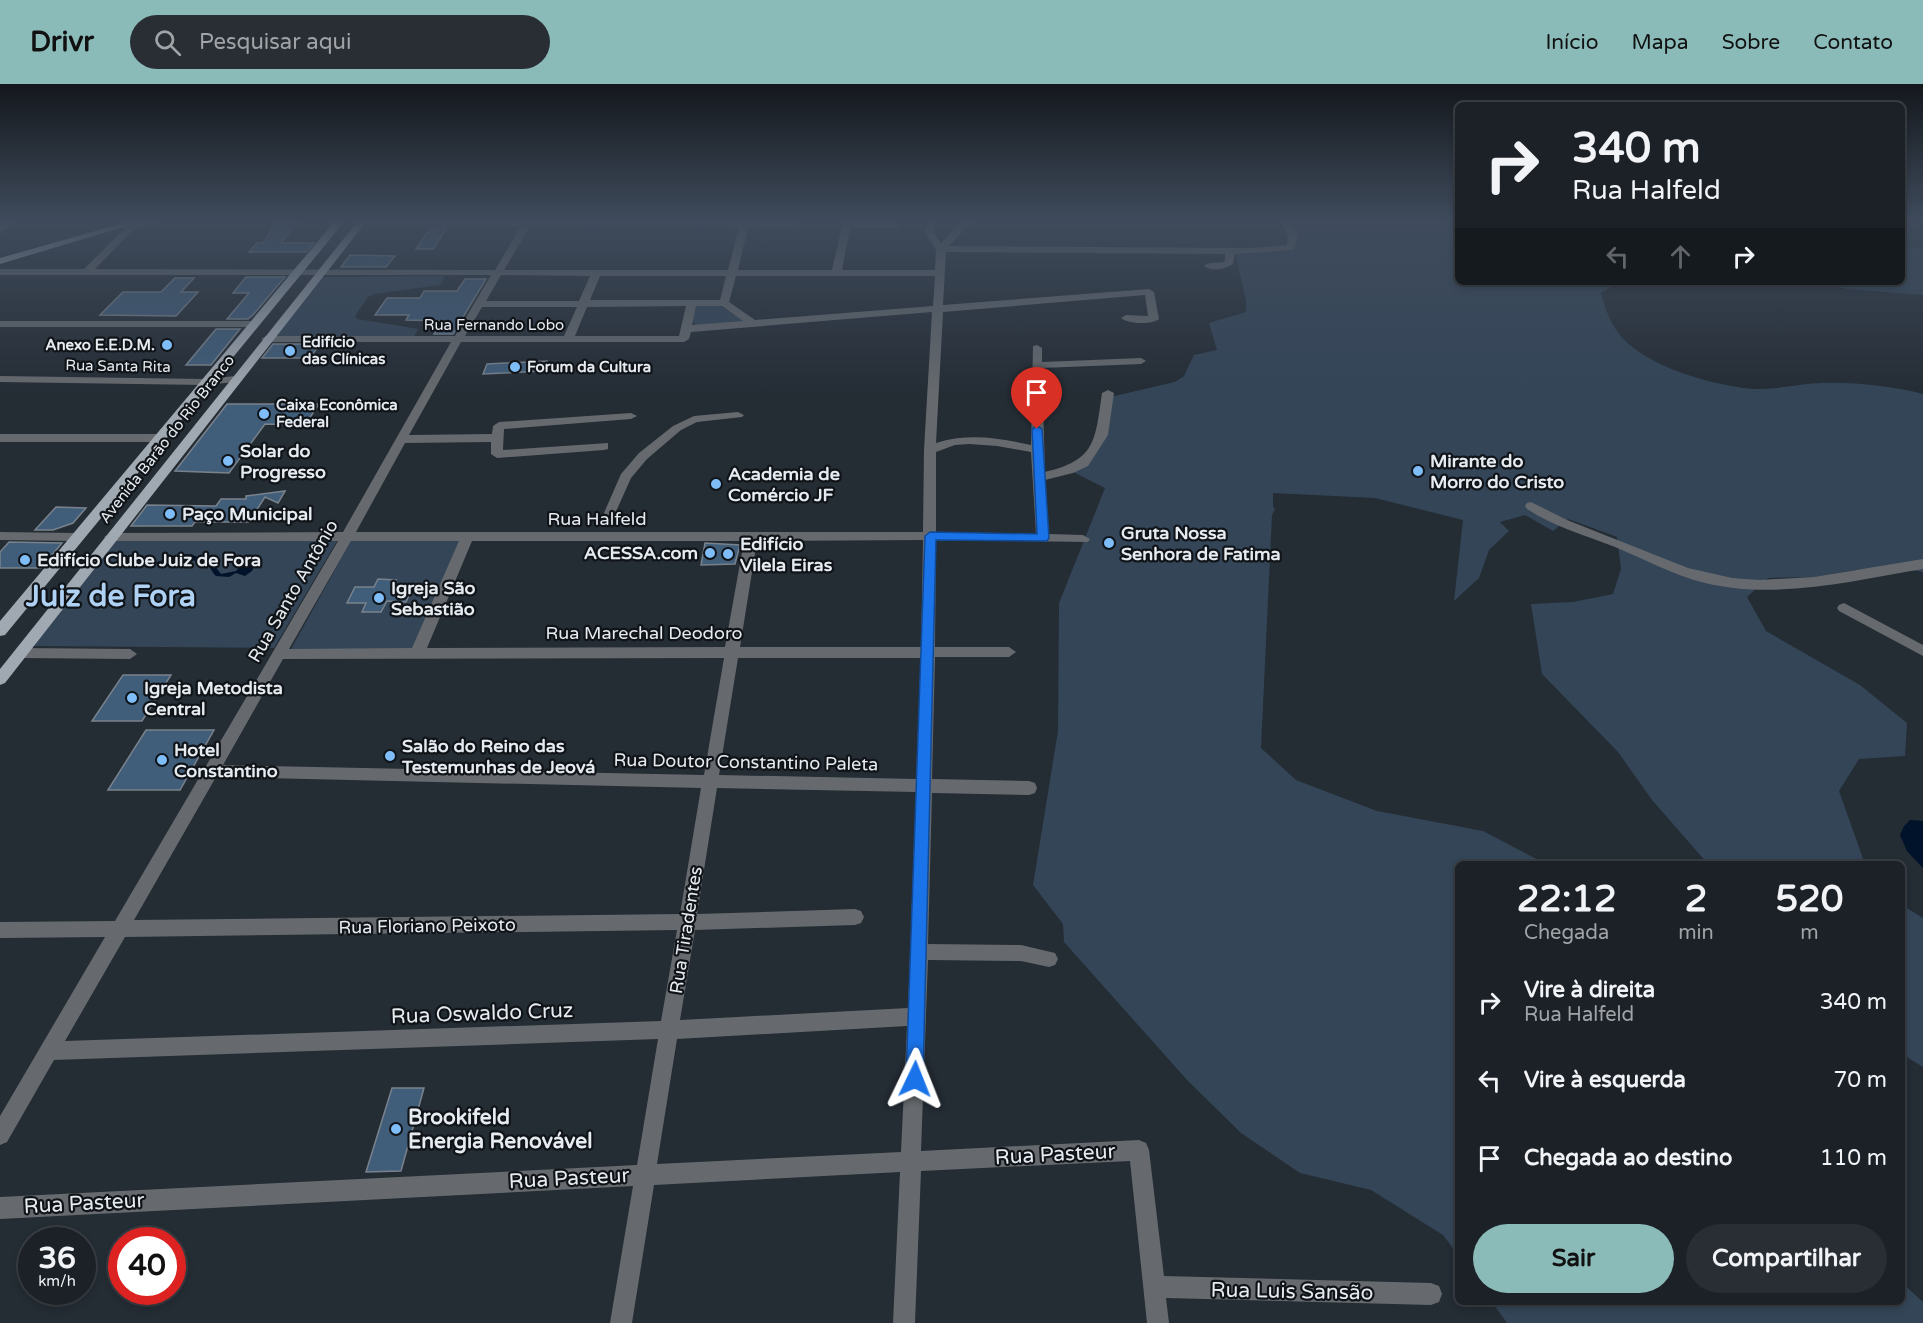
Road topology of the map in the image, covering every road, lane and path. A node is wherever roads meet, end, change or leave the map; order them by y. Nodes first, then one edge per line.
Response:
1 (290, 280) edge
2 (314, 280) edge
3 (494, 280) edge
4 (593, 280) edge
5 (730, 280) edge
6 (940, 280) edge
7 (692, 302) junction
8 (582, 303) junction
9 (724, 303) junction
10 (479, 304) junction
11 (938, 307) junction
12 (1126, 318) dead end
13 (0, 324) edge
14 (254, 324) junction
15 (753, 324) junction
16 (686, 329) junction
17 (266, 339) junction
18 (458, 340) junction
19 (568, 340) junction
20 (1037, 348) dead end
21 (1141, 361) dead end
22 (1038, 365) junction
23 (0, 379) edge
24 (235, 379) junction
25 (205, 382) junction
26 (1108, 393) dead end
27 (738, 415) dead end
28 (631, 416) dead end
29 (0, 438) edge
30 (158, 438) junction
31 (497, 438) junction
32 (400, 439) junction
33 (604, 446) dead end
34 (930, 450) junction
35 (1037, 450) junction
36 (1040, 477) junction
37 (1531, 506) dead end
38 (610, 513) dead end
39 (930, 536) junction
40 (0, 537) edge
41 (76, 537) junction
42 (111, 537) junction
43 (347, 537) junction
44 (467, 537) junction
45 (751, 537) junction
46 (1043, 538) junction
47 (1083, 539) dead end
48 (1923, 564) edge
49 (1844, 608) dead end
50 (0, 631) edge
51 (1923, 651) edge
52 (732, 652) junction
53 (1009, 652) dead end
54 (20, 653) junction
55 (928, 653) junction
56 (130, 654) dead end
57 (279, 654) junction
58 (417, 654) junction
59 (0, 679) edge
60 (211, 771) junction
61 (710, 781) junction
62 (923, 785) junction
63 (1029, 788) dead end
64 (855, 917) dead end
65 (687, 922) junction
66 (119, 929) junction
67 (0, 930) edge
68 (919, 952) junction
69 (1049, 959) dead end
70 (917, 1017) junction
71 (669, 1030) junction
72 (48, 1051) junction
73 (0, 1134) edge
74 (911, 1161) junction
75 (645, 1174) junction
76 (0, 1208) edge
77 (1154, 1287) junction
78 (1431, 1294) dead end
79 (621, 1323) edge
80 (904, 1323) edge
81 (1158, 1323) edge

1 - 14 main road, Avenida Barão do Rio Branco
2 - 17 main road, Avenida Barão do Rio Branco
3 - 10 street, Rua Santo Antônio
4 - 8 street
5 - 9 street
6 - 11 street
7 - 8 street
7 - 9 street
7 - 16 street
8 - 10 street
8 - 19 street
9 - 15 street
10 - 18 street, Rua Santo Antônio
11 - 12 street
11 - 15 street
11 - 34 street
13 - 14 street
14 - 25 main road, Avenida Barão do Rio Branco
15 - 16 street
16 - 19 street, Rua Fernando Lobo
17 - 18 street, Rua Fernando Lobo
17 - 24 main road, Avenida Barão do Rio Branco
18 - 19 street, Rua Fernando Lobo
18 - 32 street, Rua Santo Antônio
20 - 22 street
21 - 22 street
22 - 35 street
23 - 25 street, Rua Santa Rita
24 - 25 street, Rua Santa Rita
24 - 42 main road, Avenida Barão do Rio Branco
25 - 30 main road, Avenida Barão do Rio Branco
26 - 36 street
27 - 38 street
28 - 31 street
29 - 30 street
30 - 41 main road, Avenida Barão do Rio Branco
31 - 32 street
31 - 33 street
32 - 43 street, Rua Santo Antônio
34 - 35 street
34 - 39 street
35 - 36 street
36 - 46 street
37 - 48 street
39 - 45 street, Rua Halfeld
39 - 46 street, Rua Halfeld
39 - 55 street
40 - 41 street
41 - 50 main road, Avenida Barão do Rio Branco
42 - 43 street, Rua Halfeld
42 - 54 main road, Avenida Barão do Rio Branco
43 - 44 street, Rua Halfeld
43 - 57 street, Rua Santo Antônio
44 - 45 street, Rua Halfeld
44 - 58 street
45 - 52 street, Rua Tiradentes
46 - 47 street, Rua Halfeld
49 - 51 street
52 - 55 street, Rua Marechal Deodoro
52 - 58 street, Rua Marechal Deodoro
52 - 61 street, Rua Tiradentes
53 - 55 street, Rua Marechal Deodoro
54 - 56 street
54 - 59 main road, Avenida Barão do Rio Branco
55 - 62 street
57 - 58 street, Rua Marechal Deodoro
57 - 60 street, Rua Santo Antônio
60 - 61 street, Rua Doutor Constantino Paleta
60 - 66 street, Rua Santo Antônio
61 - 62 street, Rua Doutor Constantino Paleta
61 - 65 street, Rua Tiradentes
62 - 63 street, Rua Doutor Constantino Paleta
62 - 68 street
64 - 65 street, Rua Floriano Peixoto
65 - 66 street, Rua Floriano Peixoto
65 - 71 street, Rua Tiradentes
66 - 67 street, Rua Floriano Peixoto
66 - 72 street, Rua Santo Antônio
68 - 69 street
68 - 70 street
70 - 71 street, Rua Oswaldo Cruz
70 - 74 street
71 - 72 street, Rua Oswaldo Cruz
71 - 75 street, Rua Tiradentes
72 - 73 street, Rua Santo Antônio
74 - 75 street, Rua Pasteur
74 - 77 street, Rua Pasteur
74 - 80 street
75 - 76 street, Rua Pasteur
75 - 79 street, Rua Tiradentes
77 - 78 street, Rua Luis Sansão
77 - 81 street

